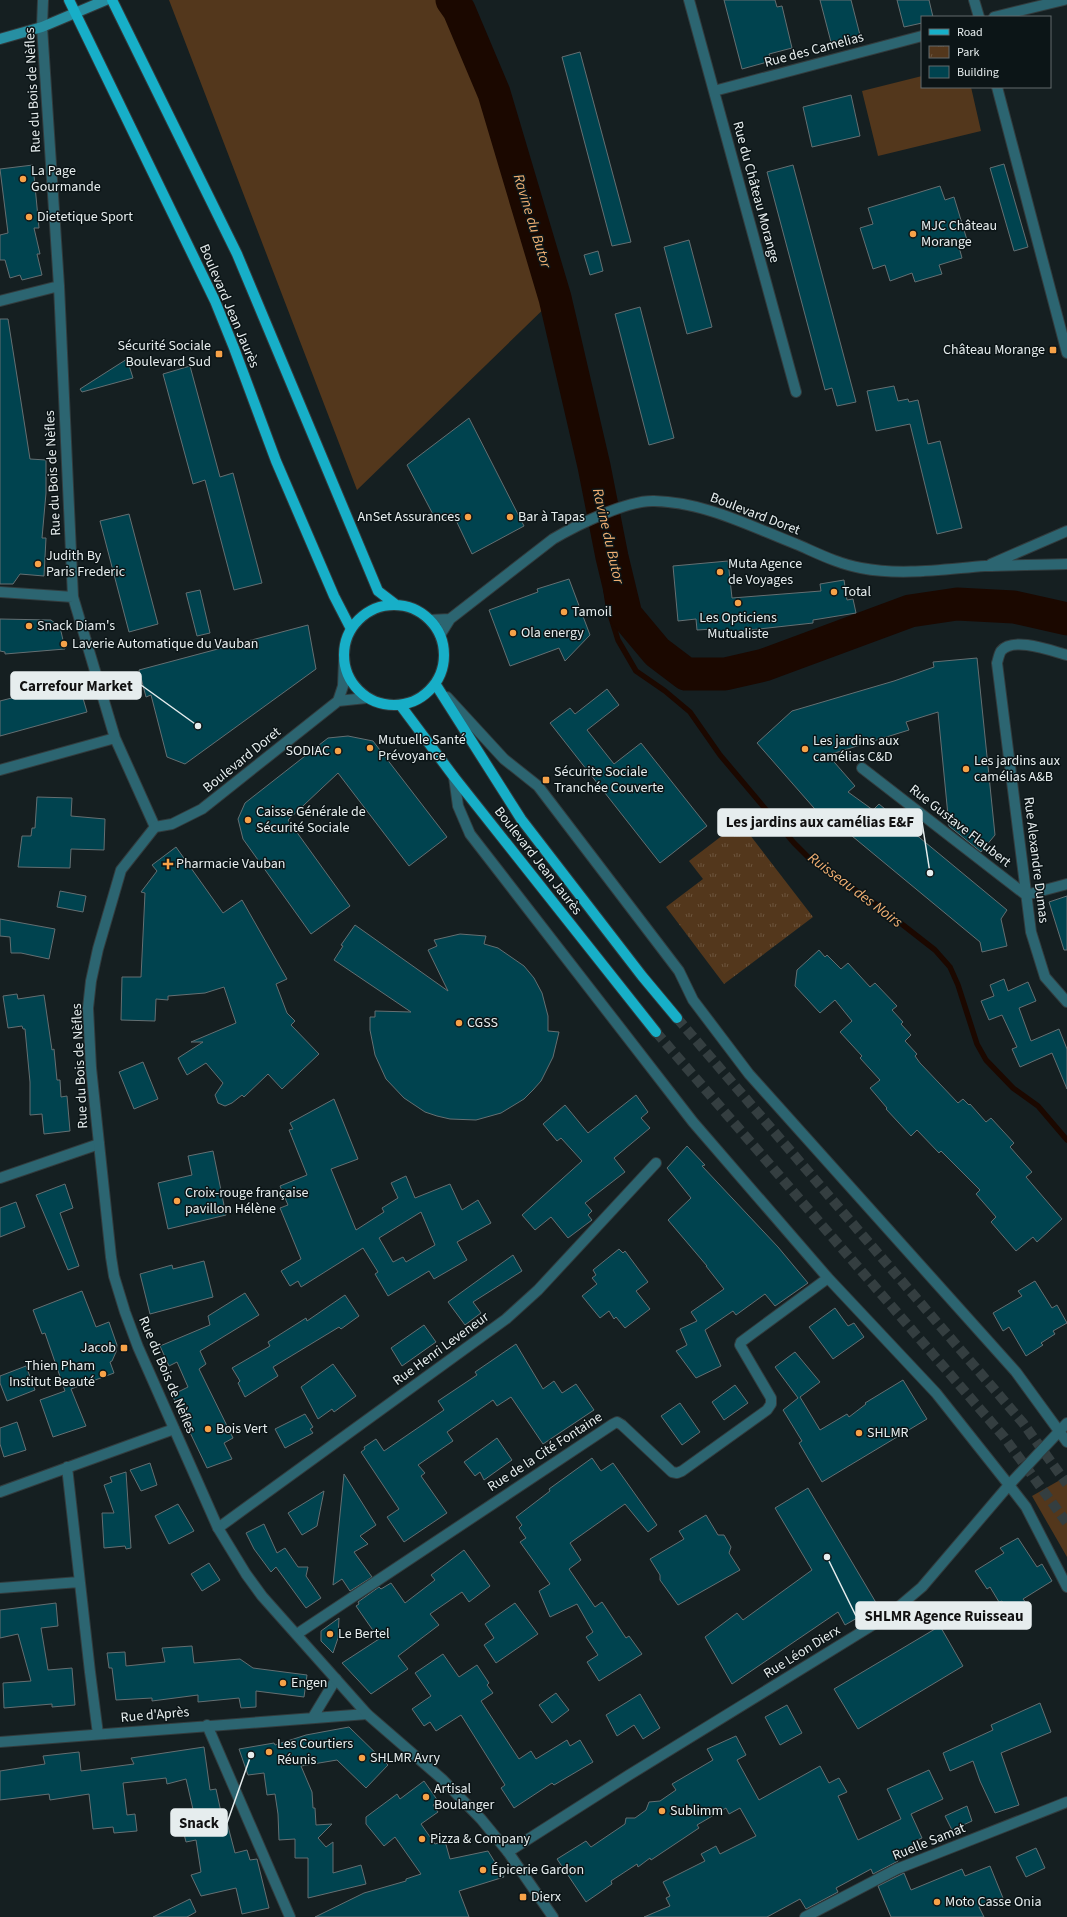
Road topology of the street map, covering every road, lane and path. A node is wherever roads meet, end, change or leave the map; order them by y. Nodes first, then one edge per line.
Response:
1 (43, 0) edge
2 (69, 0) edge
3 (106, 0) edge
4 (112, 0) edge
5 (689, 0) edge
6 (974, 0) edge
7 (1064, 0) edge
8 (75, 13) junction
9 (979, 16) edge
10 (998, 16) edge
11 (42, 27) junction
12 (921, 36) edge
13 (0, 38) edge
14 (997, 88) edge
15 (714, 91) junction
16 (59, 286) junction
17 (0, 301) edge
18 (1067, 354) edge
19 (796, 392) dead end
20 (1067, 531) edge
21 (1067, 564) edge
22 (986, 566) junction
23 (0, 592) edge
24 (73, 597) junction
25 (395, 604) junction
26 (450, 619) junction
27 (430, 620) junction
28 (351, 629) junction
29 (440, 635) junction
30 (1067, 655) edge
31 (344, 661) junction
32 (436, 685) junction
33 (366, 698) junction
34 (338, 701) junction
35 (401, 706) junction
36 (115, 738) junction
37 (862, 768) dead end
38 (0, 770) edge
39 (454, 777) junction
40 (155, 827) junction
41 (1067, 884) edge
42 (1026, 896) junction
43 (1067, 1002) edge
44 (677, 1018) tunnel mouth
45 (656, 1032) tunnel mouth
46 (99, 1144) junction
47 (656, 1163) dead end
48 (0, 1178) edge
49 (828, 1278) junction
50 (1067, 1423) edge
51 (174, 1429) junction
52 (1060, 1431) junction
53 (1067, 1442) edge
54 (67, 1467) junction
55 (1009, 1485) junction
56 (0, 1492) edge
57 (218, 1528) junction
58 (79, 1582) junction
59 (1067, 1587) edge
60 (0, 1588) edge
61 (297, 1634) junction
62 (336, 1680) junction
63 (367, 1714) junction
64 (313, 1717) junction
65 (207, 1726) junction
66 (98, 1734) junction
67 (0, 1742) edge
68 (1067, 1802) edge
69 (508, 1852) junction
70 (290, 1917) edge
71 (554, 1917) edge
72 (805, 1917) edge

1 - 11 street, Rue du Bois de Nèfles
2 - 8 main road, Boulevard Jean Jaurès
3 - 8 main road
4 - 25 main road, Boulevard Jean Jaurès
5 - 15 street, Rue du Château Morange
6 - 9 street
7 - 10 street
8 - 11 main road
8 - 28 main road, Boulevard Jean Jaurès
11 - 13 main road
11 - 16 street, Rue du Bois de Nèfles
12 - 15 street, Rue des Camelias
14 - 18 street
15 - 19 street, Rue du Château Morange
16 - 17 street
16 - 24 street, Rue du Bois de Nèfles
20 - 22 street, Boulevard Doret
21 - 22 street, Boulevard Doret
22 - 26 street, Boulevard Doret
23 - 24 street
24 - 36 street, Rue du Bois de Nèfles
25 - 27 main road, Boulevard Jean Jaurès
25 - 28 main road, Boulevard Jean Jaurès
26 - 27 street
26 - 29 street, Boulevard Doret
27 - 29 main road, Boulevard Jean Jaurès
28 - 31 main road, Boulevard Jean Jaurès
29 - 32 main road, Boulevard Jean Jaurès
30 - 42 street, Rue Alexandre Dumas
31 - 33 main road, Boulevard Jean Jaurès
31 - 34 street
32 - 35 main road, Boulevard Jean Jaurès
32 - 44 main road, Boulevard Jean Jaurès
32 - 52 street
33 - 34 street
33 - 35 main road, Boulevard Jean Jaurès
34 - 40 street, Boulevard Doret
35 - 39 main road, Boulevard Jean Jaurès
36 - 38 street
36 - 40 street, Rue du Bois de Nèfles
37 - 42 street, Rue Gustave Flaubert
39 - 45 main road, Boulevard Jean Jaurès
39 - 49 street
40 - 46 street, Rue du Bois de Nèfles
41 - 42 street
42 - 43 street, Rue Alexandre Dumas
46 - 48 street
46 - 51 street, Rue du Bois de Nèfles
47 - 57 street, Rue Henri Leveneur
49 - 55 street
49 - 61 street, Rue de la Cité Fontaine
50 - 52 street, Rue Léon Dierx
51 - 54 street
51 - 57 street, Rue du Bois de Nèfles
52 - 53 street
52 - 55 street, Rue Léon Dierx
54 - 56 street
54 - 58 street
55 - 59 street
55 - 69 street, Rue Léon Dierx
57 - 61 street, Rue du Bois de Nèfles
58 - 60 street
58 - 66 street
61 - 62 street, Rue du Bois de Nèfles
62 - 63 street, Rue du Bois de Nèfles
62 - 64 street
63 - 64 street, Rue d'Après
63 - 69 street, Rue du Bois de Nèfles
64 - 65 street, Rue d'Après
65 - 66 street, Rue d'Après
65 - 70 street
66 - 67 street, Rue d'Après
68 - 72 street, Ruelle Samat
69 - 71 street, Rue du Bois de Nèfles

